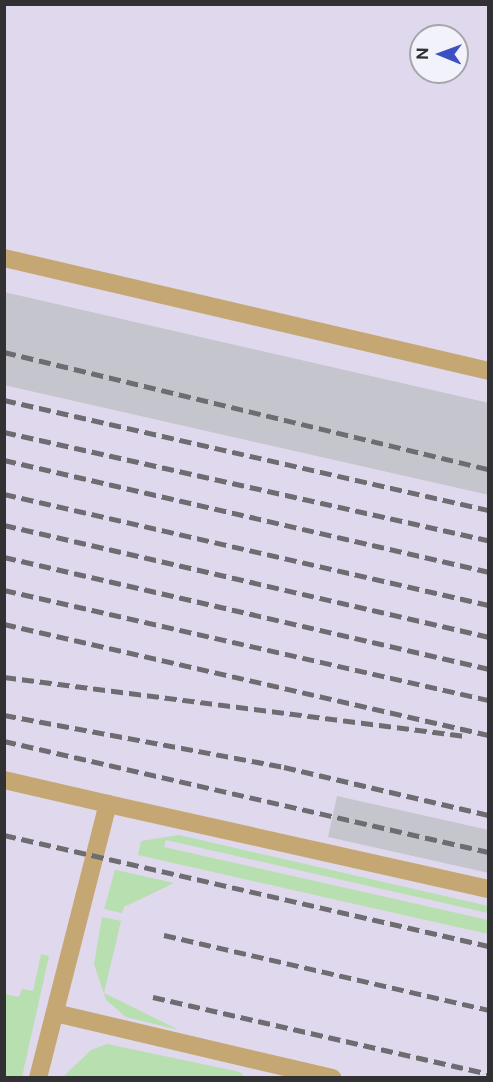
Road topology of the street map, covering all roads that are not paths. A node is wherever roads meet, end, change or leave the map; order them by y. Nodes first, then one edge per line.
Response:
1 (4, 258) edge
2 (489, 371) edge
3 (4, 780) edge
4 (108, 804) junction
5 (489, 890) edge
6 (56, 1013) junction
7 (38, 1077) edge
8 (333, 1077) edge

1 - 2 lane
3 - 4 lane
4 - 5 lane
4 - 6 lane
6 - 7 lane
6 - 8 lane

